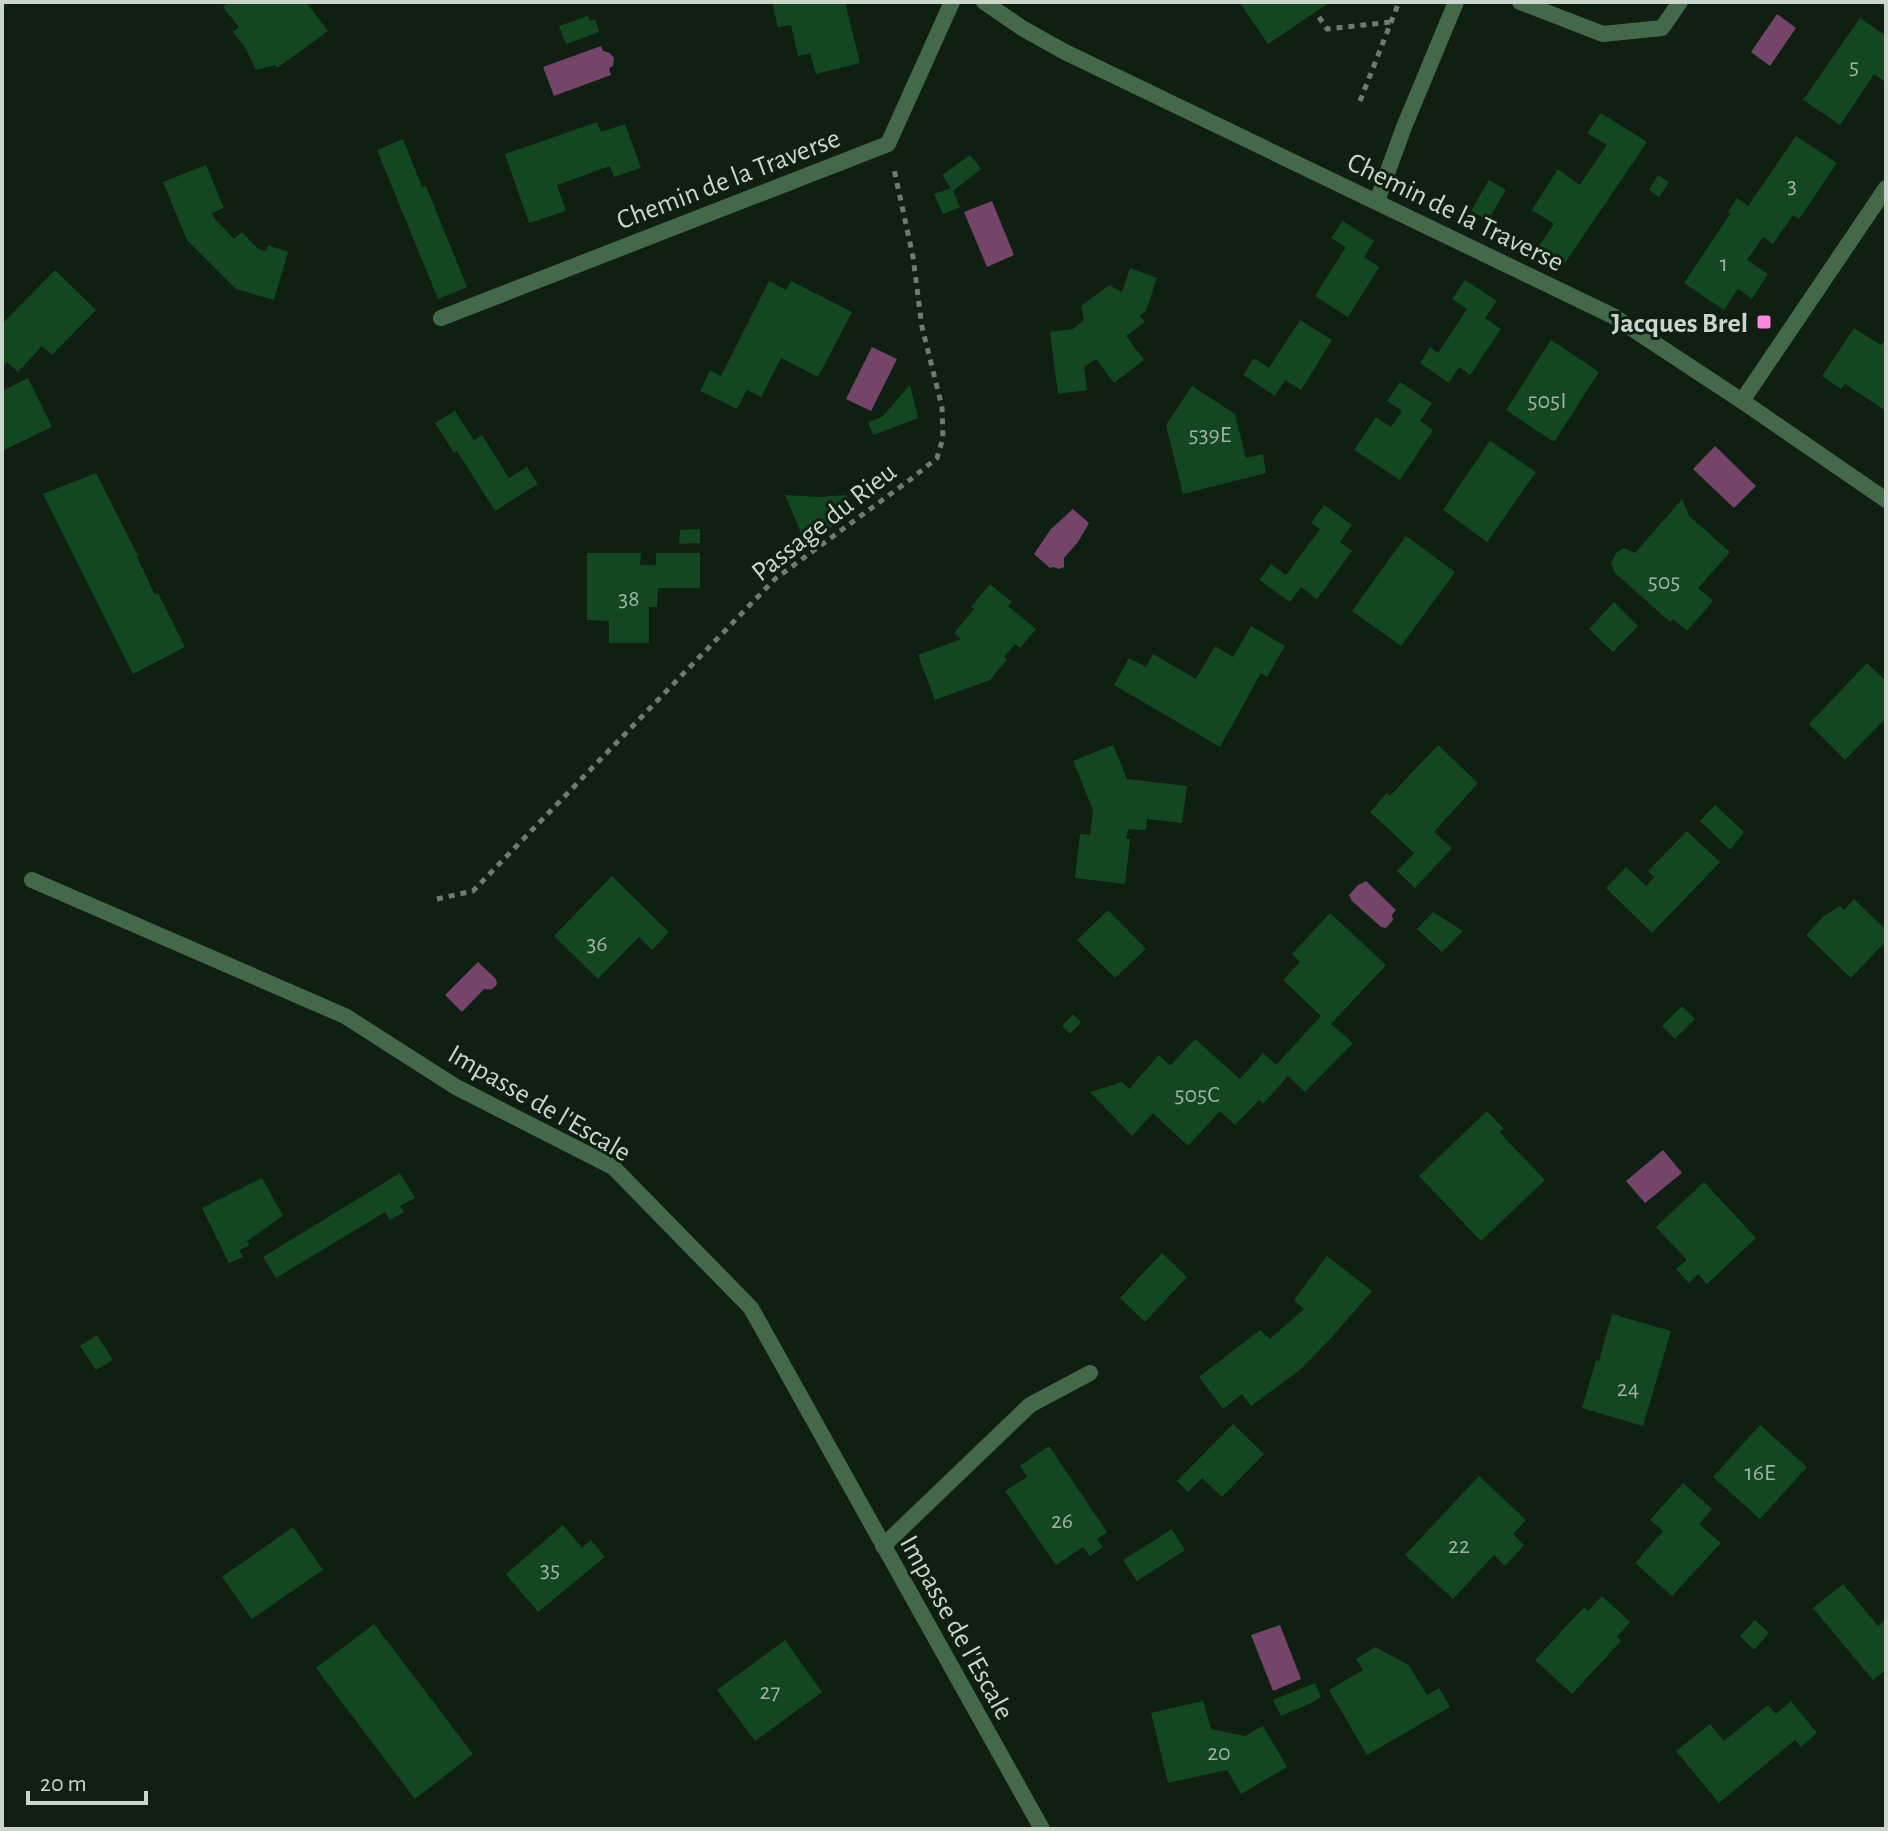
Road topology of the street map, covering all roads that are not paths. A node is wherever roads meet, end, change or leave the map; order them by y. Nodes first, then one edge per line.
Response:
1 (952, 2) edge
2 (984, 2) edge
3 (1456, 2) edge
4 (1520, 2) edge
5 (1680, 2) edge
6 (1886, 188) edge
7 (1377, 201) junction
8 (441, 318) dead end
9 (1742, 401) junction
10 (1886, 500) edge
11 (32, 880) dead end
12 (1090, 1373) dead end
13 (883, 1546) junction
14 (1042, 1829) edge

1 - 8 street, Chemin de la Traverse
2 - 7 street, Chemin de la Traverse
3 - 7 street
4 - 5 street
6 - 9 street
7 - 9 street, Chemin de la Traverse
9 - 10 street, Chemin de la Traverse
11 - 13 street, Impasse de l'Escale
12 - 13 street
13 - 14 street, Impasse de l'Escale

